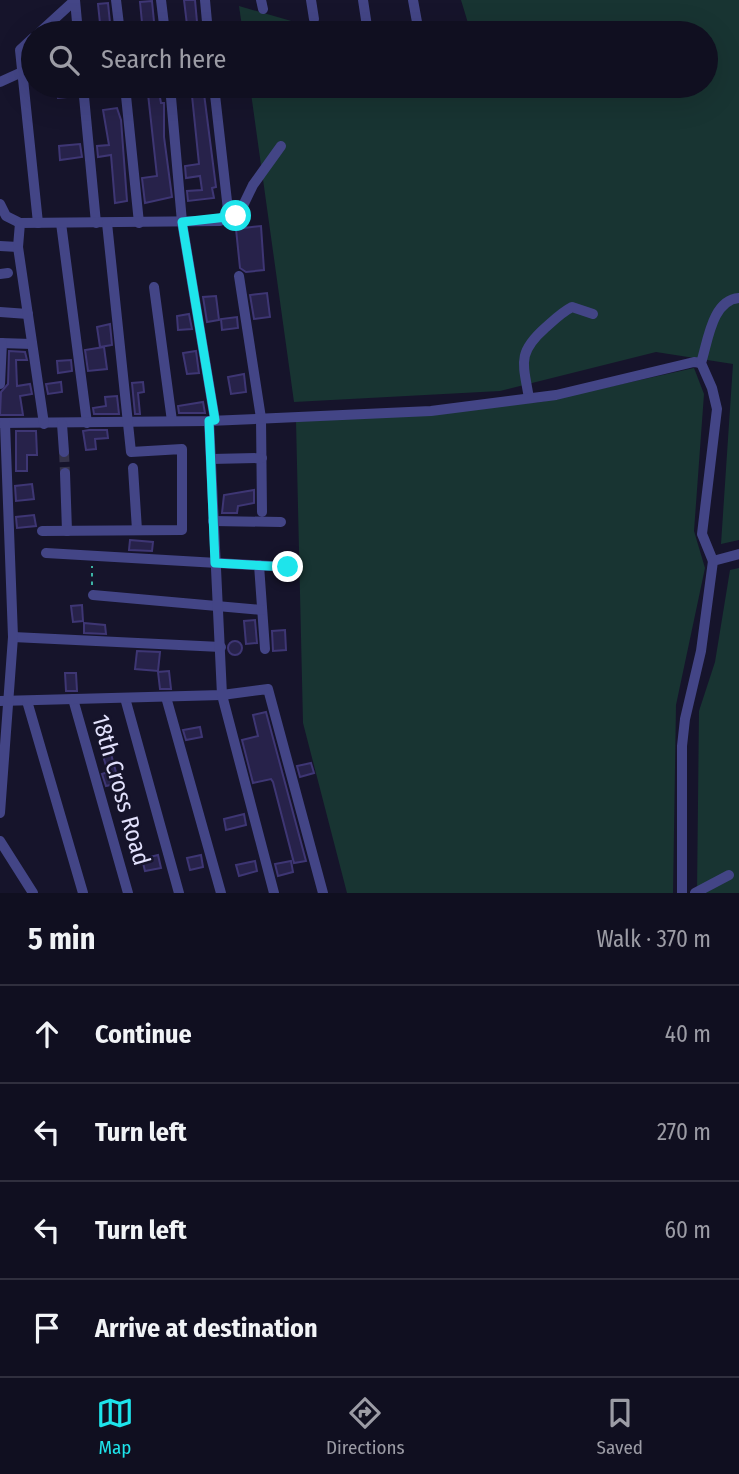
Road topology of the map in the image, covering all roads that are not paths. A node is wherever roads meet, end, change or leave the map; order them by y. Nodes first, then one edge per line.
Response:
1 (75, 0) edge
2 (116, 0) edge
3 (161, 0) edge
4 (205, 0) edge
5 (311, 0) edge
6 (363, 0) edge
7 (413, 0) edge
8 (314, 19) dead end
9 (52, 21) edge
10 (77, 21) edge
11 (119, 21) edge
12 (163, 21) edge
13 (207, 21) edge
14 (366, 21) edge
15 (417, 21) edge
16 (21, 72) edge
17 (0, 82) edge
18 (25, 98) edge
19 (85, 98) edge
20 (126, 98) edge
21 (171, 98) edge
22 (215, 98) edge
23 (281, 146) dead end
24 (0, 204) edge
25 (3, 215) edge
26 (226, 217) junction
27 (182, 222) junction
28 (20, 223) junction
29 (38, 223) junction
30 (61, 223) junction
31 (102, 223) junction
32 (139, 223) junction
33 (0, 247) edge
34 (19, 247) junction
35 (239, 276) dead end
36 (154, 287) dead end
37 (739, 298) edge
38 (0, 312) edge
39 (28, 314) junction
40 (593, 314) dead end
41 (1, 343) edge
42 (33, 344) junction
43 (701, 363) junction
44 (0, 384) edge
45 (529, 398) junction
46 (261, 418) junction
47 (212, 420) junction
48 (172, 421) junction
49 (87, 422) junction
50 (128, 422) junction
51 (2, 423) edge
52 (44, 424) junction
53 (62, 424) junction
54 (64, 452) tunnel mouth
55 (262, 458) junction
56 (211, 459) junction
57 (133, 468) dead end
58 (65, 473) tunnel mouth
59 (3, 474) edge
60 (262, 512) dead end
61 (213, 521) junction
62 (281, 522) dead end
63 (137, 530) junction
64 (42, 531) dead end
65 (67, 531) junction
66 (46, 553) dead end
67 (739, 554) edge
68 (713, 561) junction
69 (215, 563) junction
70 (260, 565) junction
71 (288, 567) dead end
72 (93, 595) road end
73 (218, 607) junction
74 (262, 610) junction
75 (13, 637) junction
76 (220, 647) junction
77 (265, 649) dead end
78 (222, 695) junction
79 (166, 697) junction
80 (125, 698) junction
81 (73, 699) junction
82 (5, 701) edge
83 (27, 701) junction
84 (0, 813) edge
85 (0, 841) edge
86 (729, 875) dead end
87 (32, 892) edge
88 (83, 893) edge
89 (128, 893) edge
90 (179, 893) edge
91 (221, 893) edge
92 (274, 893) edge
93 (323, 893) edge
94 (682, 893) edge
95 (695, 893) edge

1 - 9 street
1 - 10 street
2 - 11 street
3 - 12 street
4 - 13 street
5 - 8 street
6 - 14 street
7 - 15 street
16 - 17 street
18 - 29 street
19 - 31 street
20 - 32 street
21 - 27 street
22 - 26 street
23 - 26 street
24 - 25 street
25 - 28 street
26 - 27 street
27 - 32 street
27 - 47 street
28 - 29 street
28 - 34 street
29 - 30 street
30 - 31 street
30 - 49 street
31 - 32 street
31 - 50 street
33 - 34 street
34 - 39 street
35 - 46 street
36 - 48 street
37 - 43 street
38 - 39 street
39 - 42 street
40 - 45 street
41 - 42 street
41 - 44 street
42 - 52 street
43 - 45 street
43 - 68 street
45 - 46 street
46 - 47 street
46 - 55 street
47 - 48 street
47 - 56 street
48 - 50 street
49 - 50 street
49 - 53 street
50 - 63 street
51 - 52 street
51 - 59 street
52 - 53 street
53 - 54 street
55 - 56 street
55 - 60 street
56 - 61 street
57 - 63 street
58 - 65 street
59 - 75 street
61 - 62 street
61 - 69 street
63 - 65 street
64 - 65 street
66 - 69 street
67 - 68 street
68 - 94 street
69 - 70 street
69 - 73 street
70 - 71 street
70 - 74 street
72 - 73 street
73 - 74 street
73 - 76 street
74 - 77 street
75 - 76 street
75 - 82 street
76 - 78 street
78 - 79 street
78 - 92 street
78 - 93 street
79 - 80 street
79 - 91 street
80 - 81 street
80 - 90 street
81 - 83 street
81 - 89 street, 18th Cross Road
82 - 83 street
82 - 84 street
83 - 88 street
85 - 87 street
86 - 95 street

